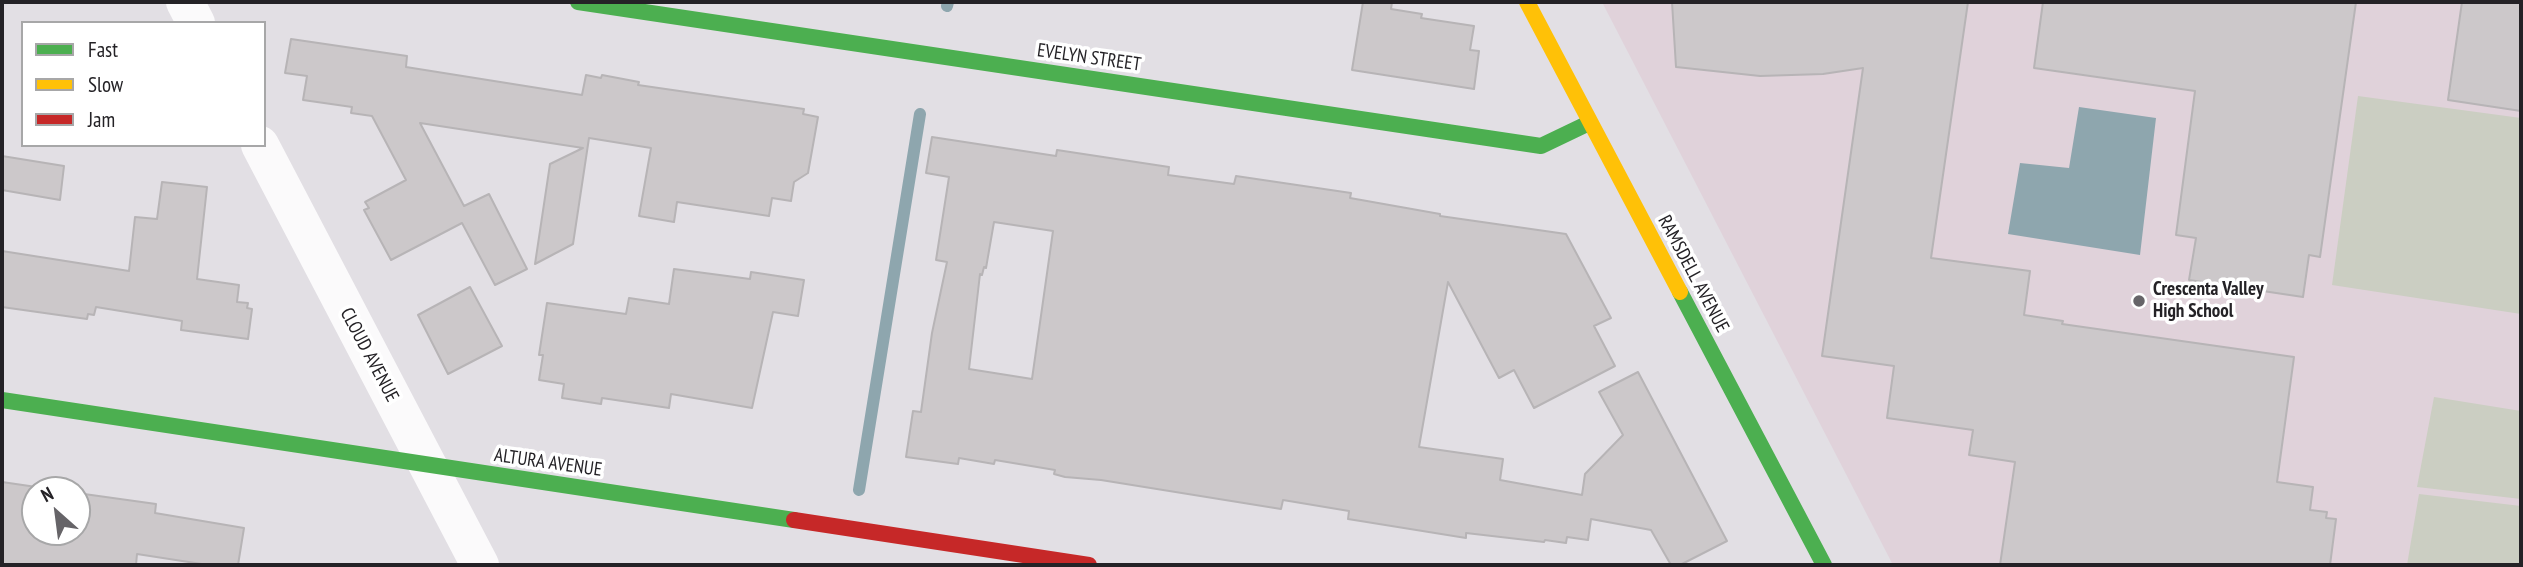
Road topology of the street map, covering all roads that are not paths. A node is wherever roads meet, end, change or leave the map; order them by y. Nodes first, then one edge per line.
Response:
1 (185, 2) edge
2 (578, 2) edge
3 (1527, 2) edge
4 (195, 21) edge
5 (1589, 123) junction
6 (261, 147) edge
7 (2, 400) edge
8 (427, 466) junction
9 (480, 565) edge
10 (1089, 565) edge
11 (1824, 565) edge

1 - 4 street
2 - 5 street, EVELYN STREET
3 - 5 street, RAMSDELL AVENUE
5 - 11 street, RAMSDELL AVENUE
6 - 8 street, CLOUD AVENUE
7 - 8 street, ALTURA AVENUE
8 - 9 street, CLOUD AVENUE
8 - 10 street, ALTURA AVENUE

